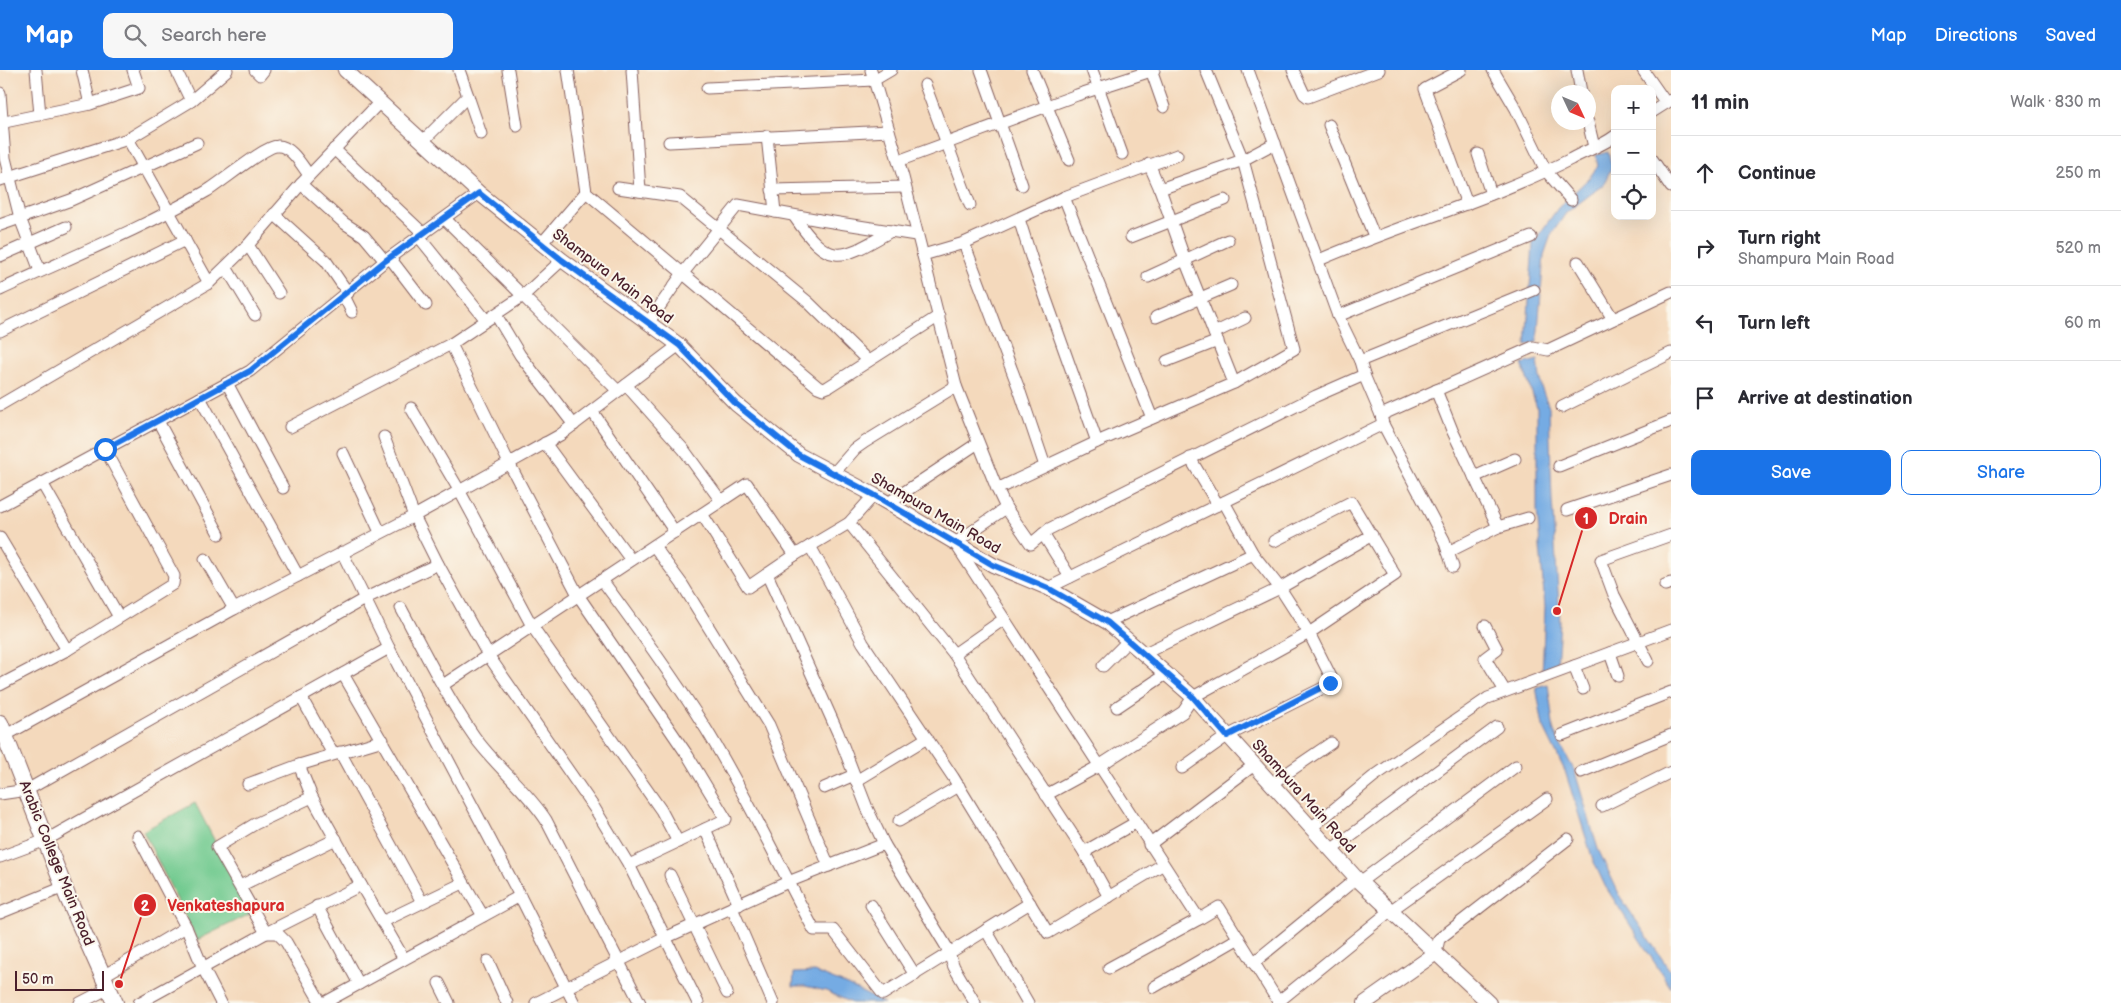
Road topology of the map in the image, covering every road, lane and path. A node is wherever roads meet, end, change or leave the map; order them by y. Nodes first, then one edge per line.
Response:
1 (36, 70) edge
2 (82, 70) edge
3 (133, 70) edge
4 (176, 70) edge
5 (227, 70) edge
6 (255, 70) edge
7 (264, 70) edge
8 (459, 70) edge
9 (508, 70) edge
10 (568, 70) edge
11 (632, 70) edge
12 (891, 70) edge
13 (980, 70) edge
14 (1032, 70) edge
15 (1092, 70) edge
16 (1153, 70) edge
17 (1206, 70) edge
18 (1293, 70) edge
19 (1379, 70) edge
20 (1461, 70) edge
21 (1493, 70) edge
22 (1577, 70) edge
23 (1643, 70) edge
24 (348, 71) edge
25 (1252, 71) edge
26 (872, 75) edge
27 (924, 85) dead end
28 (1580, 85) edge
29 (707, 88) dead end
30 (1098, 88) junction
31 (0, 93) edge
32 (468, 96) junction
33 (190, 101) junction
34 (1669, 102) edge
35 (379, 103) junction
36 (90, 104) junction
37 (1046, 107) junction
38 (1164, 107) dead end
39 (1656, 110) edge
40 (40, 115) junction
41 (2, 122) edge
42 (999, 124) junction
43 (1329, 125) dead end
44 (517, 126) dead end
45 (1590, 130) edge
46 (889, 131) junction
47 (481, 134) dead end
48 (767, 136) junction
49 (128, 139) junction
50 (1611, 139) edge
51 (422, 142) junction
52 (669, 142) dead end
53 (197, 143) dead end
54 (947, 143) junction
55 (1275, 143) junction
56 (1595, 146) junction
57 (334, 149) junction
58 (1122, 154) dead end
59 (1478, 154) dead end
60 (1177, 155) dead end
61 (3, 158) edge
62 (1070, 160) dead end
63 (1243, 160) junction
64 (898, 162) junction
65 (1149, 164) junction
66 (1656, 165) edge
67 (145, 168) junction
68 (1546, 171) junction
69 (5, 179) edge
70 (305, 180) junction
71 (1022, 186) dead end
72 (905, 187) junction
73 (618, 188) dead end
74 (1160, 188) junction
75 (1671, 188) edge
76 (772, 190) junction
77 (640, 191) junction
78 (586, 192) junction
79 (479, 193) junction
80 (1491, 194) junction
81 (1064, 197) junction
82 (1225, 200) dead end
83 (1571, 200) dead end
84 (970, 204) dead end
85 (1467, 204) junction
86 (170, 212) junction
87 (775, 212) junction
88 (274, 214) junction
89 (794, 216) junction
90 (20, 218) junction
91 (445, 219) junction
92 (1019, 219) junction
93 (1172, 221) junction
94 (0, 225) edge
95 (66, 227) dead end
96 (718, 229) junction
97 (891, 231) junction
98 (916, 234) junction
99 (422, 236) junction
100 (1374, 236) junction
101 (1131, 237) dead end
102 (1531, 237) dead end
103 (185, 240) junction
104 (1228, 240) dead end
105 (542, 243) junction
106 (964, 243) junction
107 (30, 244) junction
108 (248, 245) junction
109 (923, 254) junction
110 (0, 256) edge
111 (388, 260) junction
112 (562, 260) junction
113 (1185, 260) junction
114 (1319, 260) junction
115 (1578, 262) dead end
116 (226, 267) junction
117 (40, 272) junction
118 (683, 273) junction
119 (1148, 277) dead end
120 (209, 283) junction
121 (1231, 285) dead end
122 (0, 290) edge
123 (1534, 290) dead end
124 (1671, 292) edge
125 (279, 293) dead end
126 (346, 295) junction
127 (523, 296) junction
128 (1201, 298) junction
129 (426, 306) dead end
130 (352, 312) dead end
131 (255, 315) dead end
132 (939, 316) junction
133 (1338, 316) junction
134 (491, 318) junction
135 (1156, 318) dead end
136 (1245, 318) dead end
137 (1613, 319) junction
138 (648, 323) junction
139 (0, 331) edge
140 (1216, 337) junction
141 (451, 344) junction
142 (679, 345) junction
143 (1670, 357) edge
144 (1167, 361) dead end
145 (1360, 361) junction
146 (868, 362) junction
147 (1364, 375) junction
148 (227, 383) junction
149 (1234, 383) junction
150 (956, 386) junction
151 (622, 388) junction
152 (1436, 390) junction
153 (200, 398) junction
154 (0, 405) edge
155 (411, 408) dead end
156 (1562, 408) dead end
157 (592, 411) junction
158 (1152, 418) junction
159 (1382, 419) junction
160 (158, 420) junction
161 (1671, 421) edge
162 (574, 425) junction
163 (290, 427) dead end
164 (384, 437) dead end
165 (1097, 442) junction
166 (545, 443) junction
167 (978, 443) junction
168 (105, 449) junction
169 (344, 453) dead end
170 (1190, 458) junction
171 (1515, 459) dead end
172 (509, 463) junction
173 (1045, 466) junction
174 (1559, 466) dead end
175 (833, 474) junction
176 (1671, 475) edge
177 (1474, 477) junction
178 (42, 483) junction
179 (283, 488) dead end
180 (996, 489) junction
181 (459, 490) junction
182 (874, 495) junction
183 (721, 501) junction
184 (888, 504) junction
185 (1221, 504) junction
186 (0, 506) edge
187 (1006, 508) junction
188 (1567, 510) dead end
189 (702, 514) junction
190 (414, 516) junction
191 (1528, 518) dead end
192 (849, 523) junction
193 (1498, 527) junction
194 (380, 532) junction
195 (674, 532) junction
196 (219, 534) dead end
197 (1043, 534) junction
198 (1372, 535) junction
199 (1671, 535) edge
200 (0, 538) edge
201 (1274, 541) dead end
202 (955, 543) junction
203 (654, 546) junction
204 (810, 546) junction
205 (342, 552) junction
206 (1448, 552) junction
207 (1253, 554) junction
208 (795, 555) junction
209 (205, 559) dead end
210 (631, 560) junction
211 (438, 564) junction
212 (1454, 567) dead end
213 (767, 574) junction
214 (298, 576) junction
215 (1070, 577) junction
216 (602, 580) junction
217 (1048, 588) junction
218 (1280, 588) junction
219 (578, 595) junction
220 (366, 598) junction
221 (401, 608) dead end
222 (234, 609) junction
223 (119, 617) junction
224 (1004, 620) junction
225 (1107, 622) junction
226 (532, 626) junction
227 (1485, 626) dead end
228 (1671, 630) edge
229 (1309, 633) junction
230 (1128, 641) junction
231 (1638, 642) junction
232 (389, 648) junction
233 (67, 650) junction
234 (1610, 653) junction
235 (954, 654) junction
236 (1143, 654) junction
237 (488, 655) junction
238 (1648, 661) dead end
239 (1103, 666) dead end
240 (1574, 666) junction
241 (343, 674) junction
242 (1166, 674) junction
243 (1618, 676) dead end
244 (0, 685) edge
245 (443, 685) junction
246 (1583, 689) dead end
247 (1505, 691) junction
248 (1671, 692) edge
249 (1193, 697) junction
250 (301, 698) junction
251 (1118, 707) dead end
252 (1497, 727) dead end
253 (2, 732) edge
254 (1562, 735) dead end
255 (1671, 735) edge
256 (1227, 736) junction
257 (927, 738) junction
258 (383, 740) junction
259 (1331, 743) dead end
260 (337, 753) junction
261 (299, 764) junction
262 (1254, 765) junction
263 (1099, 766) junction
264 (1516, 766) dead end
265 (1182, 768) dead end
266 (1581, 772) dead end
267 (1671, 772) edge
268 (855, 778) junction
269 (248, 784) dead end
270 (1271, 784) junction
271 (959, 786) junction
272 (824, 788) dead end
273 (26, 790) junction
274 (0, 794) edge
275 (1046, 795) junction
276 (312, 797) junction
277 (1547, 799) dead end
278 (1602, 806) dead end
279 (899, 820) dead end
280 (1135, 823) junction
281 (1311, 828) junction
282 (705, 829) junction
283 (138, 836) dead end
284 (336, 839) junction
285 (1568, 839) dead end
286 (46, 840) junction
287 (678, 842) junction
288 (884, 844) junction
289 (1149, 845) junction
290 (1331, 850) junction
291 (1084, 852) junction
292 (0, 857) edge
293 (629, 865) junction
294 (1162, 865) junction
295 (829, 866) junction
296 (670, 875) dead end
297 (1358, 880) junction
298 (788, 882) junction
299 (463, 883) junction
300 (361, 885) junction
301 (64, 886) junction
302 (240, 886) junction
303 (520, 896) junction
304 (1109, 896) junction
305 (422, 902) junction
306 (1030, 903) junction
307 (872, 905) dead end
308 (317, 906) junction
309 (736, 906) junction
310 (1390, 911) junction
311 (0, 913) edge
312 (483, 916) junction
313 (1199, 919) junction
314 (382, 922) junction
315 (694, 925) junction
316 (186, 927) junction
317 (986, 930) junction
318 (266, 932) junction
319 (664, 938) junction
320 (1239, 938) junction
321 (1436, 952) junction
322 (949, 954) junction
323 (404, 959) junction
324 (488, 961) dead end
325 (618, 961) junction
326 (1253, 963) junction
327 (203, 968) junction
328 (1109, 968) dead end
329 (915, 976) junction
330 (439, 983) dead end
331 (359, 984) junction
332 (1154, 987) dead end
333 (566, 988) junction
334 (109, 989) edge
335 (727, 993) dead end
336 (1278, 1002) edge
337 (1487, 1002) edge
338 (80, 1003) edge
339 (138, 1003) edge
340 (221, 1003) edge
341 (322, 1003) edge
342 (449, 1003) edge
343 (507, 1003) edge
344 (536, 1003) edge
345 (574, 1003) edge
346 (640, 1003) edge
347 (698, 1003) edge
348 (773, 1003) edge
349 (975, 1003) edge
350 (1028, 1003) edge
351 (1365, 1003) edge

1 - 40 street
2 - 36 street
3 - 36 street
4 - 33 street
5 - 33 street
6 - 7 street
8 - 32 street
9 - 44 street
10 - 78 street
11 - 77 street
12 - 26 street
13 - 42 street
14 - 37 street
15 - 30 street
16 - 30 street
16 - 38 street
17 - 63 street
18 - 19 street
20 - 85 street
21 - 68 street
22 - 28 street
23 - 34 street
24 - 35 street, Shampura Main Road
25 - 55 street
26 - 29 street
26 - 46 street
27 - 54 street
30 - 37 street
30 - 58 street
31 - 41 street
32 - 47 street
32 - 51 street
33 - 49 street
34 - 39 street
35 - 51 street, Shampura Main Road
35 - 57 street
36 - 40 street
37 - 42 street
37 - 62 street
40 - 41 street
41 - 61 street
42 - 54 street
42 - 71 street
43 - 100 street
45 - 56 street
46 - 48 street
46 - 64 street
48 - 52 street
48 - 76 street
49 - 67 street
49 - 69 street
50 - 56 street
51 - 79 street, Shampura Main Road
53 - 67 street
54 - 64 street
54 - 84 street
55 - 63 street
55 - 114 street
56 - 68 street
57 - 70 street
57 - 99 street
59 - 80 street
60 - 65 street
61 - 69 street
63 - 74 street
63 - 149 street
64 - 72 street
65 - 74 street
65 - 81 street
66 - 75 street
67 - 86 street
67 - 90 street
68 - 80 street
68 - 83 street
69 - 90 street
70 - 86 street
70 - 88 street
70 - 111 street
72 - 76 street
72 - 98 street
73 - 77 street
74 - 93 street
76 - 87 street
77 - 96 street
78 - 105 street
78 - 118 street
79 - 91 street
79 - 105 street, Shampura Main Road
80 - 85 street
81 - 92 street
81 - 158 street
82 - 93 street
85 - 100 street
86 - 103 street
86 - 117 street
87 - 89 street
87 - 96 street
88 - 108 street
88 - 126 street
89 - 97 street
89 - 97 street
90 - 94 street
90 - 107 street
91 - 99 street
91 - 127 street
92 - 106 street
92 - 165 street
93 - 101 street
93 - 113 street
95 - 107 street
96 - 118 street
96 - 146 street
97 - 98 street
98 - 109 street
99 - 111 street
99 - 134 street
100 - 114 street
102 - 133 street
103 - 120 street
103 - 139 street
104 - 113 street
105 - 112 street, Shampura Main Road
106 - 109 street
106 - 173 street
107 - 110 street
107 - 117 street
108 - 116 street
108 - 125 street
109 - 132 street
111 - 126 street
111 - 129 street
112 - 127 street
112 - 138 street, Shampura Main Road
113 - 119 street
113 - 128 street
114 - 133 street
115 - 137 street
116 - 120 street
116 - 131 street
117 - 122 street
118 - 138 street
118 - 146 street
120 - 154 street
121 - 128 street
123 - 145 street
124 - 137 street
126 - 130 street
126 - 148 street
127 - 134 street
127 - 151 street
128 - 135 street
128 - 140 street
132 - 146 street
132 - 150 street
133 - 145 street
134 - 141 street
134 - 162 street
136 - 140 street
137 - 152 street
138 - 142 street, Shampura Main Road
140 - 144 street
140 - 149 street
141 - 163 street
141 - 172 street
142 - 151 street
142 - 175 street, Shampura Main Road
143 - 156 street
145 - 147 street
147 - 159 street
147 - 170 street
148 - 153 street
148 - 179 street
149 - 158 street
150 - 167 street
150 - 175 street
151 - 157 street
151 - 183 street
152 - 159 street
152 - 177 street
153 - 160 street
153 - 214 street
155 - 181 street
157 - 162 street
157 - 195 street
158 - 165 street
159 - 185 street
159 - 206 street
160 - 168 street
160 - 196 street
161 - 174 street
162 - 166 street
164 - 190 street
165 - 173 street
166 - 172 street
166 - 210 street
167 - 180 street
167 - 184 street
168 - 178 street
168 - 223 street
169 - 194 street
170 - 185 street
170 - 197 street
171 - 177 street
172 - 181 street
172 - 219 street
173 - 180 street
175 - 182 street, Shampura Main Road
176 - 188 street
177 - 193 street
178 - 186 street
178 - 223 street
180 - 187 street
181 - 190 street
181 - 226 street
182 - 184 street, Shampura Main Road
182 - 192 street
183 - 189 street
183 - 208 street
184 - 202 street, Shampura Main Road
185 - 207 street
185 - 215 street
187 - 197 street
187 - 202 street
189 - 195 street
189 - 213 street
190 - 194 street
190 - 211 street
191 - 193 street
192 - 204 street
192 - 235 street
193 - 206 street
194 - 205 street
195 - 203 street
197 - 215 street
198 - 201 street
198 - 218 street
198 - 229 street
199 - 231 street
200 - 233 street
202 - 217 street, Shampura Main Road
202 - 224 street
203 - 210 street
203 - 295 street
204 - 208 street
204 - 257 street
205 - 214 street
205 - 220 street
206 - 212 street
207 - 218 street
207 - 225 street
208 - 213 street
209 - 222 street
210 - 216 street
211 - 220 street
211 - 237 street
213 - 268 street
214 - 222 street
215 - 217 street
216 - 219 street
216 - 298 street
217 - 225 street, Shampura Main Road
218 - 229 street
218 - 236 street
219 - 226 street
219 - 282 street
220 - 232 street
220 - 273 street
221 - 245 street
222 - 253 street
223 - 233 street
224 - 235 street
224 - 263 street
225 - 230 street, Shampura Main Road
226 - 237 street
226 - 287 street
227 - 247 street
228 - 231 street
229 - 249 street
229 - 256 street
230 - 236 street, Shampura Main Road
230 - 239 street
231 - 234 street
231 - 238 street
232 - 241 street
232 - 303 street
233 - 244 street
234 - 240 street
234 - 243 street
235 - 275 street
236 - 242 street, Shampura Main Road
237 - 245 street
237 - 293 street
240 - 246 street
240 - 247 street
241 - 250 street
241 - 258 street
242 - 249 street, Shampura Main Road
242 - 251 street
245 - 325 street
247 - 281 street
248 - 254 street
249 - 256 street, Shampura Main Road
249 - 263 street
250 - 260 street
250 - 286 street
252 - 290 street
253 - 273 main road, Arabic College Main Road
255 - 266 street
256 - 262 street, Shampura Main Road
256 - 265 street
257 - 268 street
257 - 271 street
258 - 260 street
258 - 299 street
259 - 270 street
260 - 261 street
260 - 305 street
261 - 269 street
261 - 276 street
262 - 270 street, Shampura Main Road
262 - 289 street
263 - 275 street
263 - 280 street
264 - 297 street
267 - 278 street
268 - 272 street
268 - 288 street
270 - 281 street, Shampura Main Road
271 - 279 street
271 - 306 street
273 - 274 street
273 - 286 main road, Arabic College Main Road
275 - 291 street
276 - 284 street
276 - 302 street
277 - 310 street
280 - 289 street
280 - 291 street
281 - 290 street, Shampura Main Road
282 - 287 street
282 - 309 street
283 - 316 street
284 - 300 street
284 - 302 street
285 - 321 street
286 - 292 street
286 - 301 main road, Arabic College Main Road
287 - 293 street
288 - 295 street
288 - 322 street
289 - 294 street
290 - 297 street, Shampura Main Road
291 - 304 street
293 - 319 street
294 - 304 street
294 - 313 street
295 - 298 street
296 - 315 street
297 - 310 street, Shampura Main Road
297 - 326 street
298 - 309 street
298 - 329 street
299 - 305 street
299 - 312 street
300 - 308 street
300 - 314 street
301 - 311 street
301 - 334 main road, Arabic College Main Road
302 - 318 street
303 - 312 street
303 - 333 street
304 - 306 street
305 - 314 street
306 - 317 street
307 - 329 street
308 - 318 street
308 - 331 street
309 - 315 street
309 - 348 street
310 - 321 street, Shampura Main Road
310 - 336 street
312 - 323 street
313 - 320 street
313 - 328 street
314 - 323 street
315 - 319 street
315 - 335 street
316 - 327 street
316 - 334 street
317 - 322 street
317 - 350 street
318 - 327 street
318 - 341 street
319 - 325 street
319 - 347 street
320 - 326 street
320 - 332 street
321 - 337 street, Shampura Main Road
321 - 351 street
322 - 329 street
322 - 349 street
323 - 331 street
324 - 343 street
325 - 333 street
325 - 346 street
326 - 336 street
327 - 339 street
327 - 340 street
330 - 342 street
331 - 341 street
333 - 344 street
333 - 345 street
334 - 338 street

